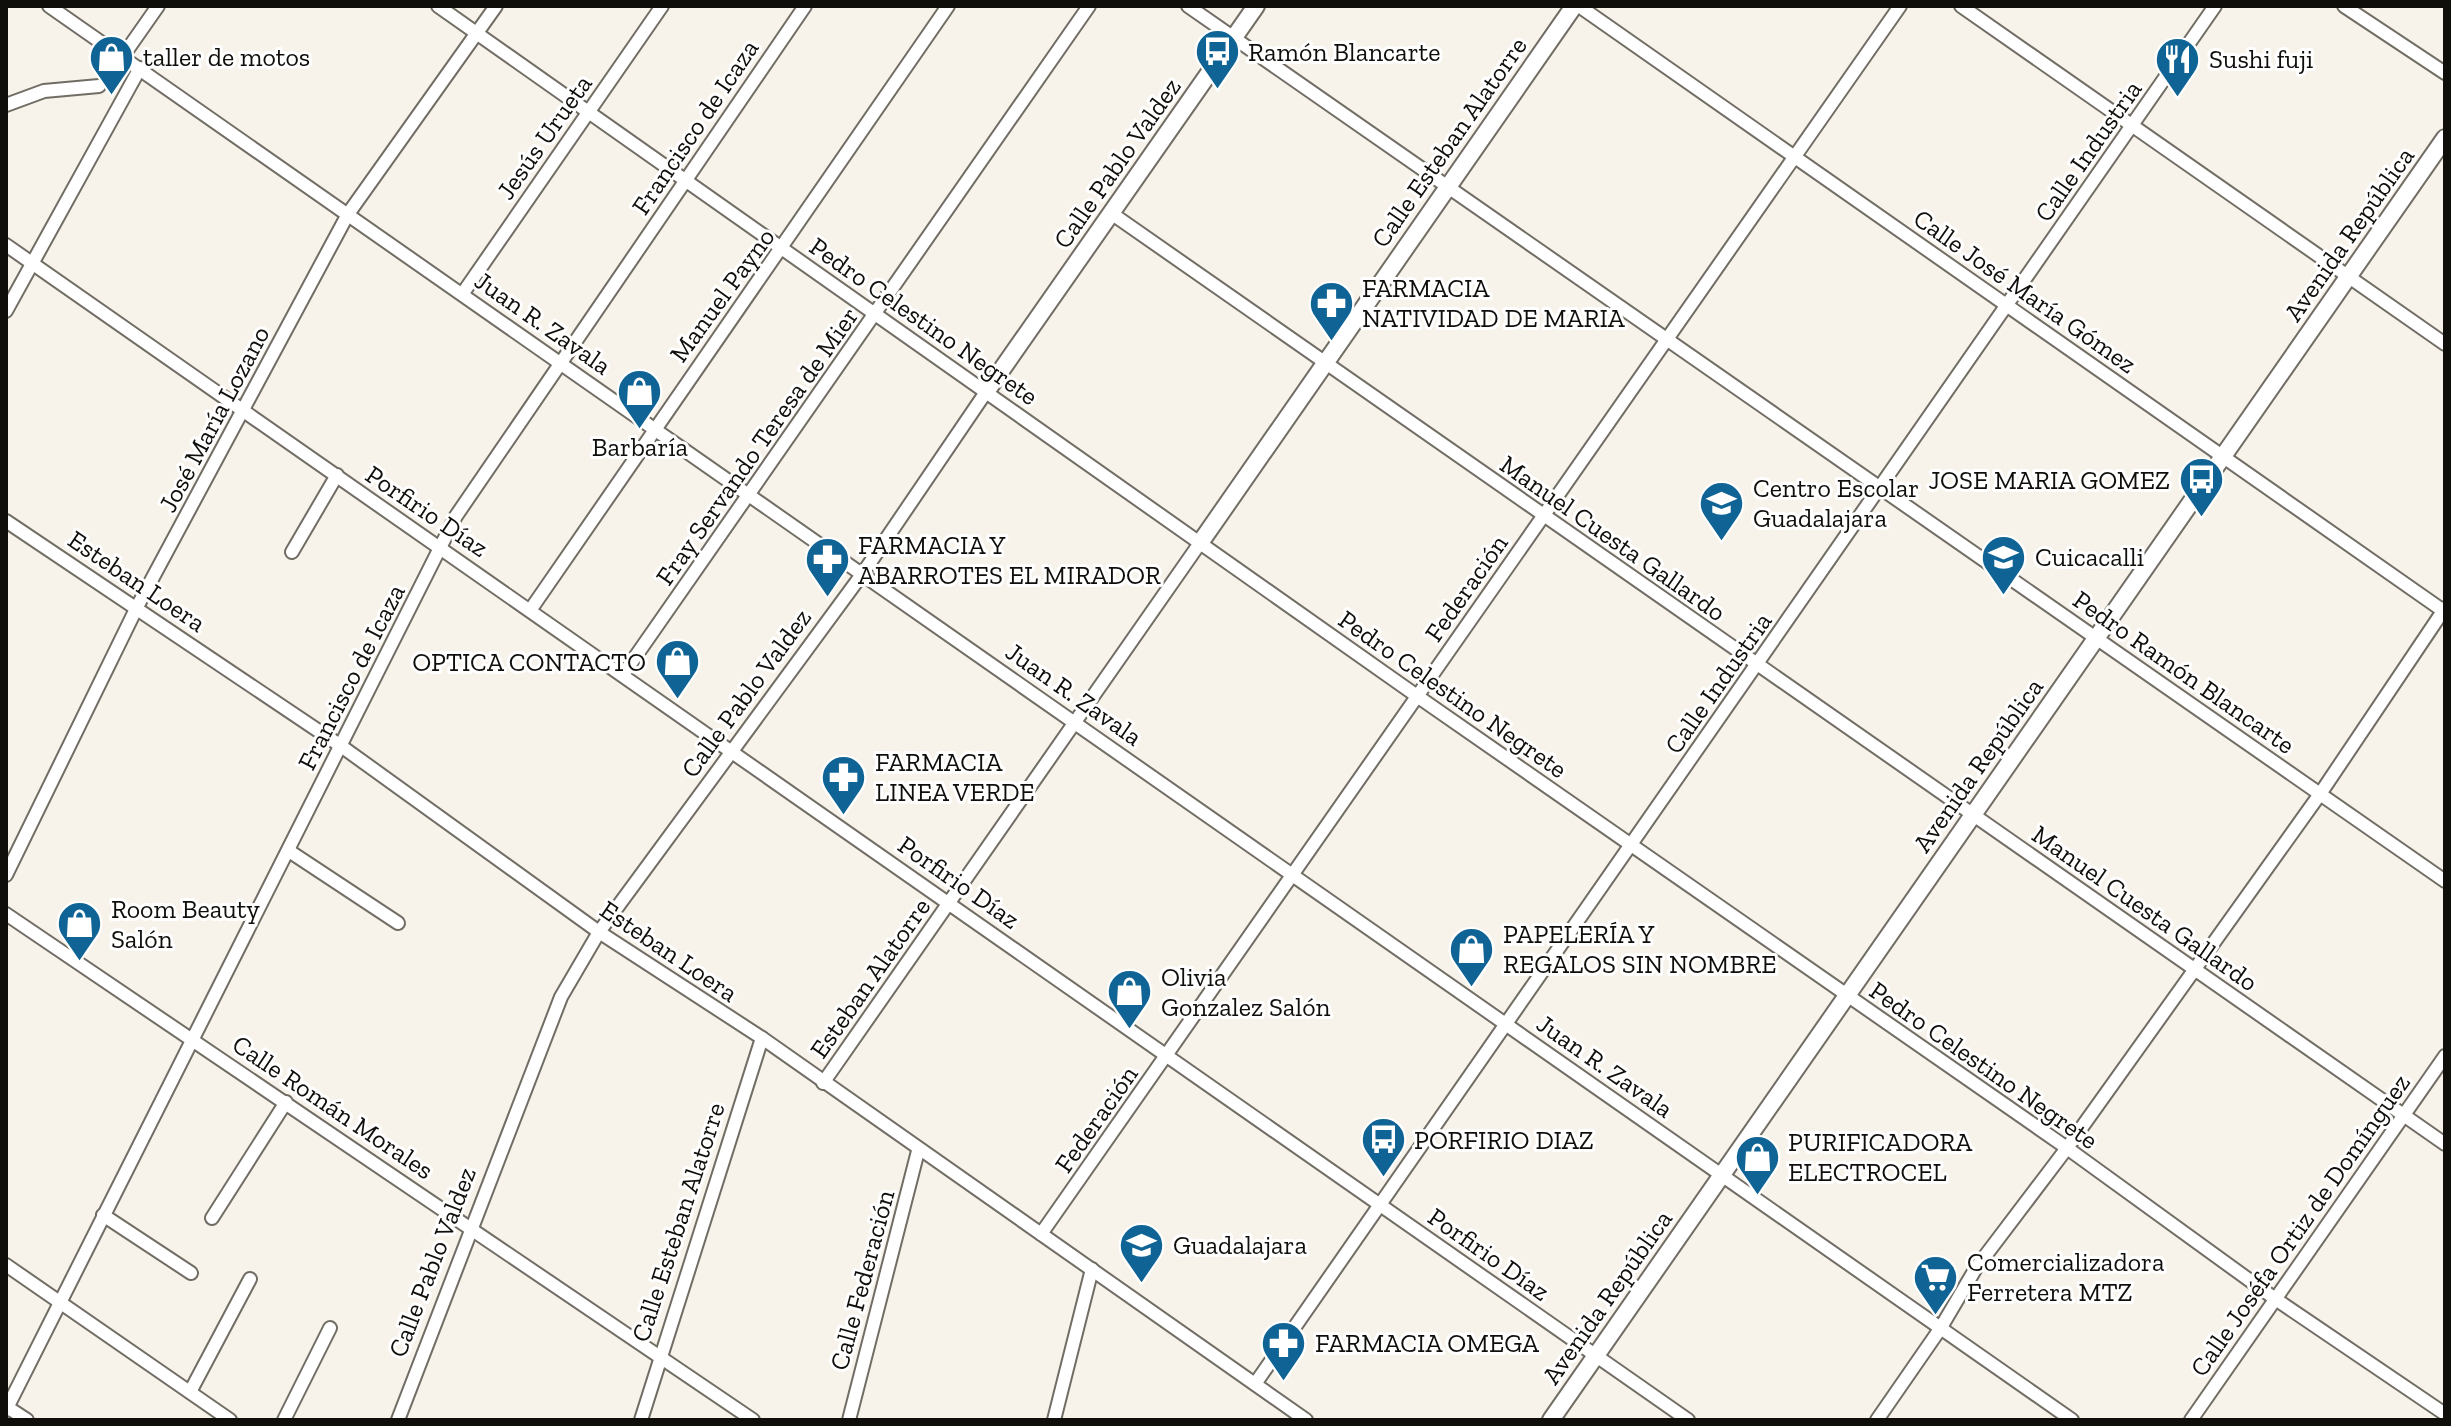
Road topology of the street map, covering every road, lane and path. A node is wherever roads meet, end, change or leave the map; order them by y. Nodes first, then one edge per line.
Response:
1 (49, 6) edge
2 (158, 6) edge
3 (438, 6) edge
4 (496, 6) edge
5 (662, 6) edge
6 (805, 6) edge
7 (948, 6) edge
8 (1089, 6) edge
9 (1188, 6) edge
10 (1256, 6) edge
11 (1576, 6) edge
12 (1900, 6) edge
13 (1961, 6) edge
14 (2215, 6) edge
15 (2344, 6) edge
16 (477, 33) junction
17 (1233, 38) junction
18 (123, 56) junction
19 (140, 68) junction
20 (2445, 73) edge
21 (99, 86) dead end
22 (6, 105) edge
23 (588, 111) junction
24 (2132, 126) junction
25 (2445, 138) edge
26 (1794, 157) junction
27 (687, 179) junction
28 (1448, 187) junction
29 (1111, 213) junction
30 (348, 214) junction
31 (6, 245) edge
32 (784, 249) junction
33 (32, 263) junction
34 (2347, 278) junction
35 (463, 293) junction
36 (2007, 306) junction
37 (6, 311) edge
38 (876, 314) junction
39 (1667, 339) junction
40 (2445, 344) edge
41 (559, 363) junction
42 (1324, 364) junction
43 (986, 392) junction
44 (244, 412) junction
45 (654, 427) junction
46 (2223, 456) junction
47 (337, 475) junction
48 (1880, 488) junction
49 (752, 494) junction
50 (1543, 516) junction
51 (6, 521) edge
52 (1200, 543) junction
53 (441, 546) junction
54 (292, 552) dead end
55 (863, 573) junction
56 (137, 607) junction
57 (531, 609) junction
58 (2444, 610) edge
59 (2096, 638) junction
60 (1757, 665) junction
61 (624, 673) junction
62 (1417, 696) junction
63 (1075, 722) junction
64 (341, 746) junction
65 (735, 751) junction
66 (2320, 794) junction
67 (1972, 815) junction
68 (1631, 845) junction
69 (289, 851) junction
70 (1292, 874) junction
71 (6, 875) edge
72 (2445, 881) edge
73 (949, 903) junction
74 (6, 914) edge
75 (398, 923) dead end
76 (599, 932) junction
77 (2193, 968) junction
78 (1848, 996) junction
79 (1506, 1024) junction
80 (762, 1038) junction
81 (195, 1040) junction
82 (1168, 1054) junction
83 (2445, 1056) edge
84 (823, 1083) junction
85 (286, 1102) junction
86 (2404, 1115) junction
87 (2445, 1144) edge
88 (2067, 1148) junction
89 (918, 1151) junction
90 (1722, 1174) junction
91 (1380, 1204) junction
92 (103, 1215) junction
93 (212, 1218) dead end
94 (472, 1226) junction
95 (1041, 1234) junction
96 (6, 1265) edge
97 (1092, 1269) junction
98 (191, 1273) dead end
99 (250, 1279) dead end
100 (2274, 1298) junction
101 (58, 1300) junction
102 (330, 1328) dead end
103 (1940, 1329) junction
104 (660, 1356) junction
105 (1595, 1356) junction
106 (1255, 1384) junction
107 (190, 1392) junction
108 (7, 1408) edge
109 (2445, 1414) edge
110 (27, 1420) edge
111 (230, 1420) edge
112 (284, 1420) edge
113 (398, 1420) edge
114 (641, 1420) edge
115 (753, 1420) edge
116 (849, 1420) edge
117 (1054, 1420) edge
118 (1306, 1420) edge
119 (1551, 1420) edge
120 (1688, 1420) edge
121 (1877, 1420) edge
122 (2072, 1420) edge
123 (2191, 1420) edge

1 - 18 street, Juan R. Zavala
2 - 18 street
3 - 16 street, Pedro Celestino Negrete
4 - 16 street, José María Lozano
5 - 23 street, Jesús Urueta
6 - 27 street, Francisco de Icaza
7 - 32 street, Manuel Payno
8 - 38 street, Fray Servando Teresa de Mier
9 - 17 street, Pedro Ramón Blancarte
10 - 17 street, Calle Pablo Valdez
11 - 26 street, Calle José María Gómez
11 - 28 street, Calle Esteban Alatorre
12 - 26 street, Federación
13 - 24 street
14 - 24 street, Calle Industria
15 - 20 street
16 - 23 street, Pedro Celestino Negrete
16 - 30 street, José María Lozano
17 - 28 street, Pedro Ramón Blancarte
17 - 29 street, Calle Pablo Valdez
18 - 19 street, Juan R. Zavala
19 - 30 street, Juan R. Zavala
19 - 33 street
21 - 22 street
23 - 27 street, Pedro Celestino Negrete
23 - 35 street, Jesús Urueta
24 - 34 street
24 - 36 street, Calle Industria
25 - 34 street, Avenida República
26 - 36 street, Calle José María Gómez
26 - 39 street, Federación
27 - 32 street, Pedro Celestino Negrete
27 - 41 street, Francisco de Icaza
28 - 39 street, Pedro Ramón Blancarte
28 - 42 street, Calle Esteban Alatorre
29 - 42 street, Manuel Cuesta Gallardo
29 - 43 street, Calle Pablo Valdez
30 - 35 street, Juan R. Zavala
30 - 44 street, José María Lozano
31 - 33 street, Porfirio Díaz
32 - 38 street, Pedro Celestino Negrete
32 - 45 street, Manuel Payno
33 - 37 street
33 - 44 street, Porfirio Díaz
34 - 40 street
34 - 46 street, Avenida República
35 - 41 street, Juan R. Zavala
36 - 46 street, Calle José María Gómez
36 - 48 street, Calle Industria
38 - 43 street, Pedro Celestino Negrete
38 - 49 street, Fray Servando Teresa de Mier
39 - 48 street, Pedro Ramón Blancarte
39 - 50 street, Federación
41 - 45 street, Juan R. Zavala
41 - 53 street, Francisco de Icaza
42 - 50 street, Manuel Cuesta Gallardo
42 - 52 street, Calle Esteban Alatorre
43 - 52 street, Pedro Celestino Negrete
43 - 55 street, Calle Pablo Valdez
44 - 47 street, Porfirio Díaz
44 - 56 street, José María Lozano
45 - 49 street, Juan R. Zavala
45 - 57 street, Manuel Payno
46 - 58 street, Calle José María Gómez
46 - 59 street, Avenida República
47 - 53 street, Porfirio Díaz
47 - 54 street
48 - 59 street, Pedro Ramón Blancarte
48 - 60 street, Calle Industria
49 - 55 street, Juan R. Zavala
49 - 61 street, Fray Servando Teresa de Mier
50 - 60 street, Manuel Cuesta Gallardo
50 - 62 street, Federación
51 - 56 street, Esteban Loera
52 - 62 street, Pedro Celestino Negrete
52 - 63 street, Esteban Alatorre
53 - 57 street, Porfirio Díaz
53 - 64 street, Francisco de Icaza
55 - 63 street, Juan R. Zavala
55 - 65 street, Calle Pablo Valdez
56 - 64 street, Esteban Loera
56 - 71 street, José María Lozano
57 - 61 street, Porfirio Díaz
58 - 66 street
59 - 66 street, Pedro Ramón Blancarte
59 - 67 street, Avenida República
60 - 67 street, Manuel Cuesta Gallardo
60 - 68 street, Calle Industria
61 - 65 street, Porfirio Díaz
62 - 68 street, Pedro Celestino Negrete
62 - 70 street, Federación
63 - 70 street, Juan R. Zavala
63 - 73 street, Esteban Alatorre
64 - 69 street, Francisco de Icaza
64 - 76 street, Esteban Loera
65 - 73 street, Porfirio Díaz
65 - 76 street, Calle Pablo Valdez
66 - 72 street, Pedro Ramón Blancarte
66 - 77 street
67 - 77 street, Manuel Cuesta Gallardo
67 - 78 street, Avenida República
68 - 78 street, Pedro Celestino Negrete
68 - 79 street, Calle Industria
69 - 75 street
69 - 81 street, Francisco de Icaza
70 - 79 street, Juan R. Zavala
70 - 82 street, Federación
73 - 82 street, Porfirio Díaz
73 - 84 street, Esteban Alatorre
74 - 81 street, Calle Román Morales
76 - 80 street, Esteban Loera
76 - 94 street, Calle Pablo Valdez
77 - 86 street, Manuel Cuesta Gallardo
77 - 88 street
78 - 88 street, Pedro Celestino Negrete
78 - 90 street, Avenida República
79 - 90 street, Juan R. Zavala
79 - 91 street, Calle Industria
80 - 84 street, Esteban Loera
80 - 104 street, Calle Esteban Alatorre
81 - 85 street, Calle Román Morales
81 - 92 street, Francisco de Icaza
82 - 91 street, Porfirio Díaz
82 - 95 street, Federación
83 - 86 street, Calle Joséfa Ortiz de Domínguez
84 - 89 street, Esteban Loera
85 - 93 street
85 - 94 street, Calle Román Morales
86 - 87 street, Manuel Cuesta Gallardo
86 - 100 street, Calle Joséfa Ortiz de Domínguez
88 - 100 street, Pedro Celestino Negrete
88 - 103 street
89 - 95 street, Esteban Loera
89 - 116 street, Calle Federación
90 - 103 street, Juan R. Zavala
90 - 105 street, Avenida República
91 - 105 street, Porfirio Díaz
91 - 106 street, Calle Industria
92 - 98 street
92 - 101 street, Francisco de Icaza
94 - 104 street, Calle Román Morales
94 - 113 street, Calle Pablo Valdez
95 - 97 street, Esteban Loera
96 - 101 street
97 - 106 street, Esteban Loera
97 - 117 street
99 - 107 street
100 - 109 street, Pedro Celestino Negrete
100 - 123 street, Calle Joséfa Ortiz de Domínguez
101 - 107 street
101 - 108 street, Francisco de Icaza
102 - 112 street
103 - 121 street
103 - 122 street, Juan R. Zavala
104 - 114 street, Calle Esteban Alatorre
104 - 115 street, Calle Román Morales
105 - 119 street, Avenida República
105 - 120 street, Porfirio Díaz
106 - 118 street, Esteban Loera
107 - 111 street
108 - 110 street

